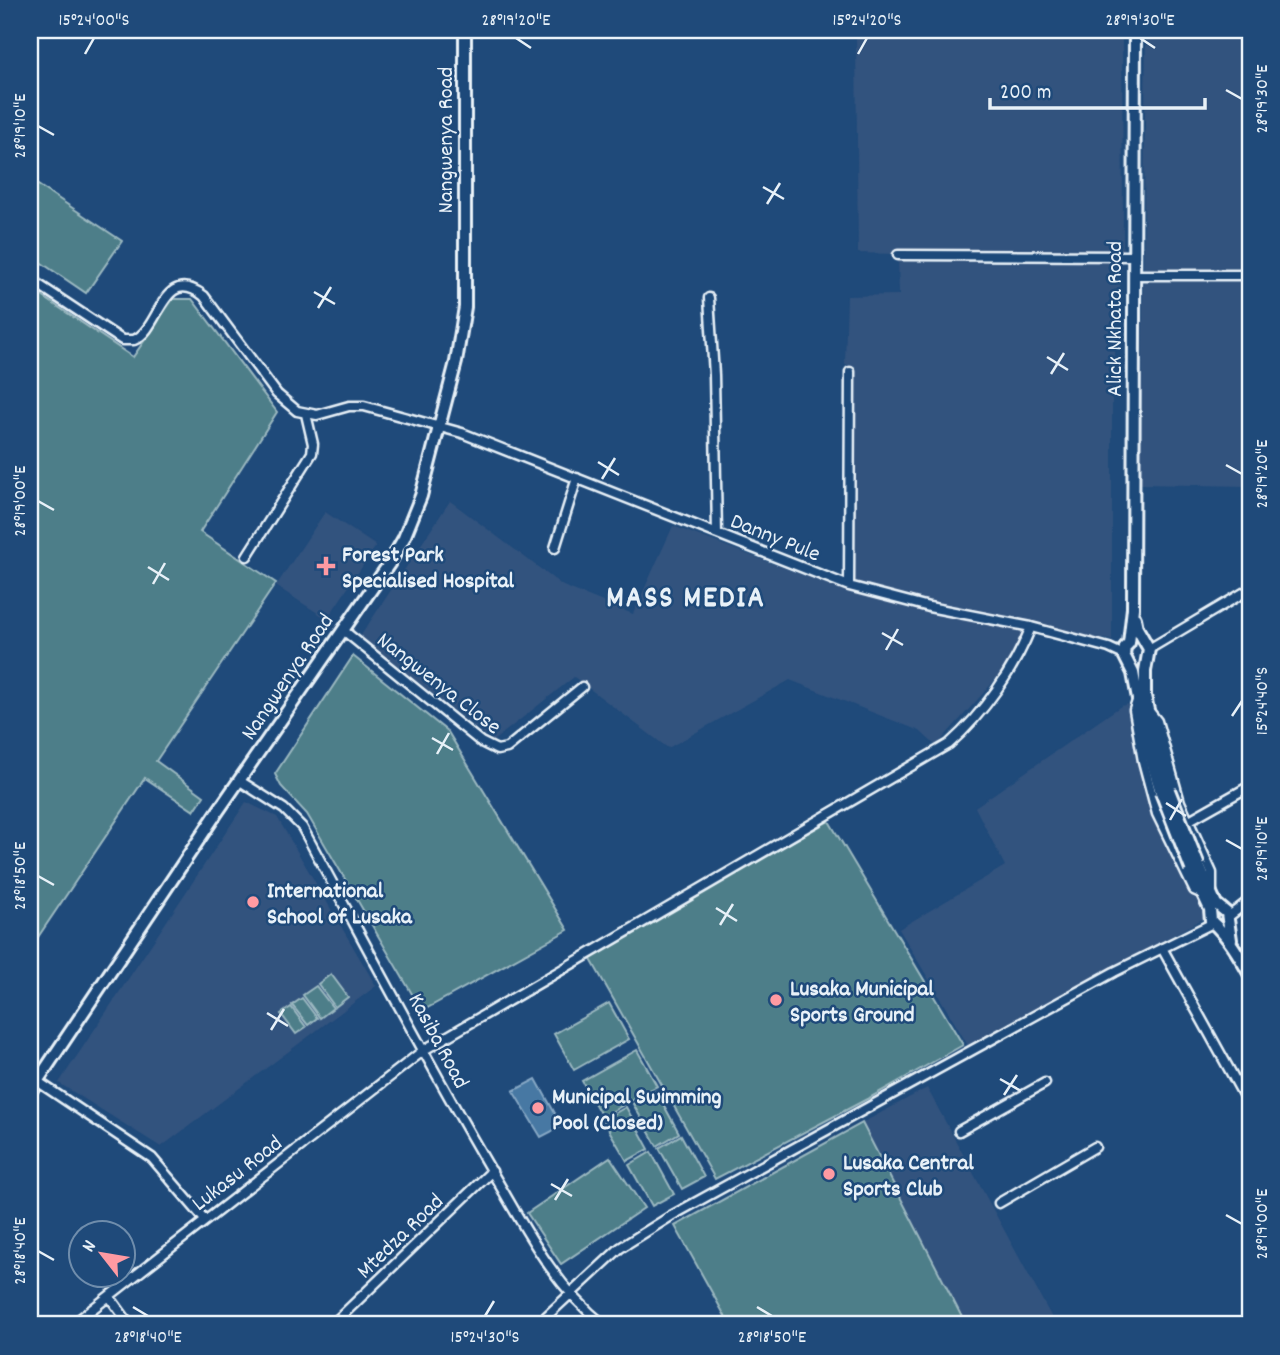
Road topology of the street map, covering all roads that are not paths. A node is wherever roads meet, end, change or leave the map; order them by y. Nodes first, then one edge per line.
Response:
1 (465, 30) edge
2 (1135, 30) edge
3 (898, 256) dead end
4 (1135, 256) junction
5 (1135, 275) junction
6 (1250, 275) edge
7 (30, 279) edge
8 (709, 298) dead end
9 (850, 372) dead end
10 (306, 414) junction
11 (440, 427) junction
12 (577, 478) junction
13 (717, 533) junction
14 (555, 548) dead end
15 (247, 556) dead end
16 (849, 586) junction
17 (1250, 589) edge
18 (1133, 607) junction
19 (1031, 627) junction
20 (343, 630) junction
21 (1146, 646) junction
22 (1126, 651) junction
23 (1146, 662) junction
24 (582, 687) dead end
25 (1138, 694) junction
26 (1147, 708) junction
27 (240, 781) junction
28 (1250, 786) edge
29 (1165, 791) junction
30 (1188, 821) junction
31 (1165, 832) junction
32 (1207, 894) junction
33 (1250, 900) edge
34 (1218, 918) junction
35 (1162, 948) junction
36 (1250, 975) edge
37 (424, 1050) junction
38 (37, 1081) junction
39 (1045, 1083) dead end
40 (30, 1092) edge
41 (1250, 1107) edge
42 (959, 1131) dead end
43 (1095, 1147) dead end
44 (492, 1171) junction
45 (999, 1203) dead end
46 (205, 1220) junction
47 (569, 1293) junction
48 (109, 1296) junction
49 (72, 1325) edge
50 (130, 1325) edge
51 (332, 1325) edge
52 (537, 1325) edge
53 (604, 1325) edge

1 - 11 main road, Nangwenya Road
2 - 4 main road, Alick Nkhata Road
3 - 4 street
4 - 5 main road, Alick Nkhata Road
5 - 6 street
5 - 18 main road, Alick Nkhata Road
7 - 10 street
8 - 13 street
9 - 16 street
10 - 11 street, Danny Pule
10 - 15 street
11 - 12 street, Danny Pule
11 - 20 main road, Nangwenya Road
12 - 13 street, Danny Pule
12 - 14 street
13 - 16 street, Danny Pule
16 - 19 street, Danny Pule
17 - 21 street
18 - 21 main road, Alick Nkhata Road
18 - 22 main road, Alick Nkhata Road
19 - 22 street, Danny Pule
19 - 37 street, Lukasu Road
20 - 24 street, Nangwenya Close
20 - 27 main road, Nangwenya Road
21 - 22 main road
21 - 23 main road, Alick Nkhata Road
22 - 23 main road
22 - 25 main road, Alick Nkhata Road
23 - 26 main road, Alick Nkhata Road
25 - 29 main road, Alick Nkhata Road
25 - 31 street, Alick Nkhata Road
26 - 29 main road, Alick Nkhata Road
26 - 30 street
27 - 37 street, Kasiba Road
27 - 38 main road, Nangwenya Road
28 - 30 street
29 - 32 main road, Alick Nkhata Road, bridge
30 - 31 street
30 - 32 street
31 - 32 street, Alick Nkhata Road
32 - 34 main road, Alick Nkhata Road
33 - 34 street
34 - 35 street
34 - 36 main road, Alick Nkhata Road
35 - 41 street
35 - 47 street
37 - 44 street, Kasiba Road
37 - 46 street, Lukasu Road
38 - 40 main road, Nangwenya Road
38 - 46 street
39 - 42 street
43 - 45 street
44 - 47 street, Kasiba Road
44 - 51 street, Mtedza Road
46 - 48 street, Lukasu Road
47 - 52 street
47 - 53 street, Kasiba Road
48 - 49 street, Lukasu Road
48 - 50 street

